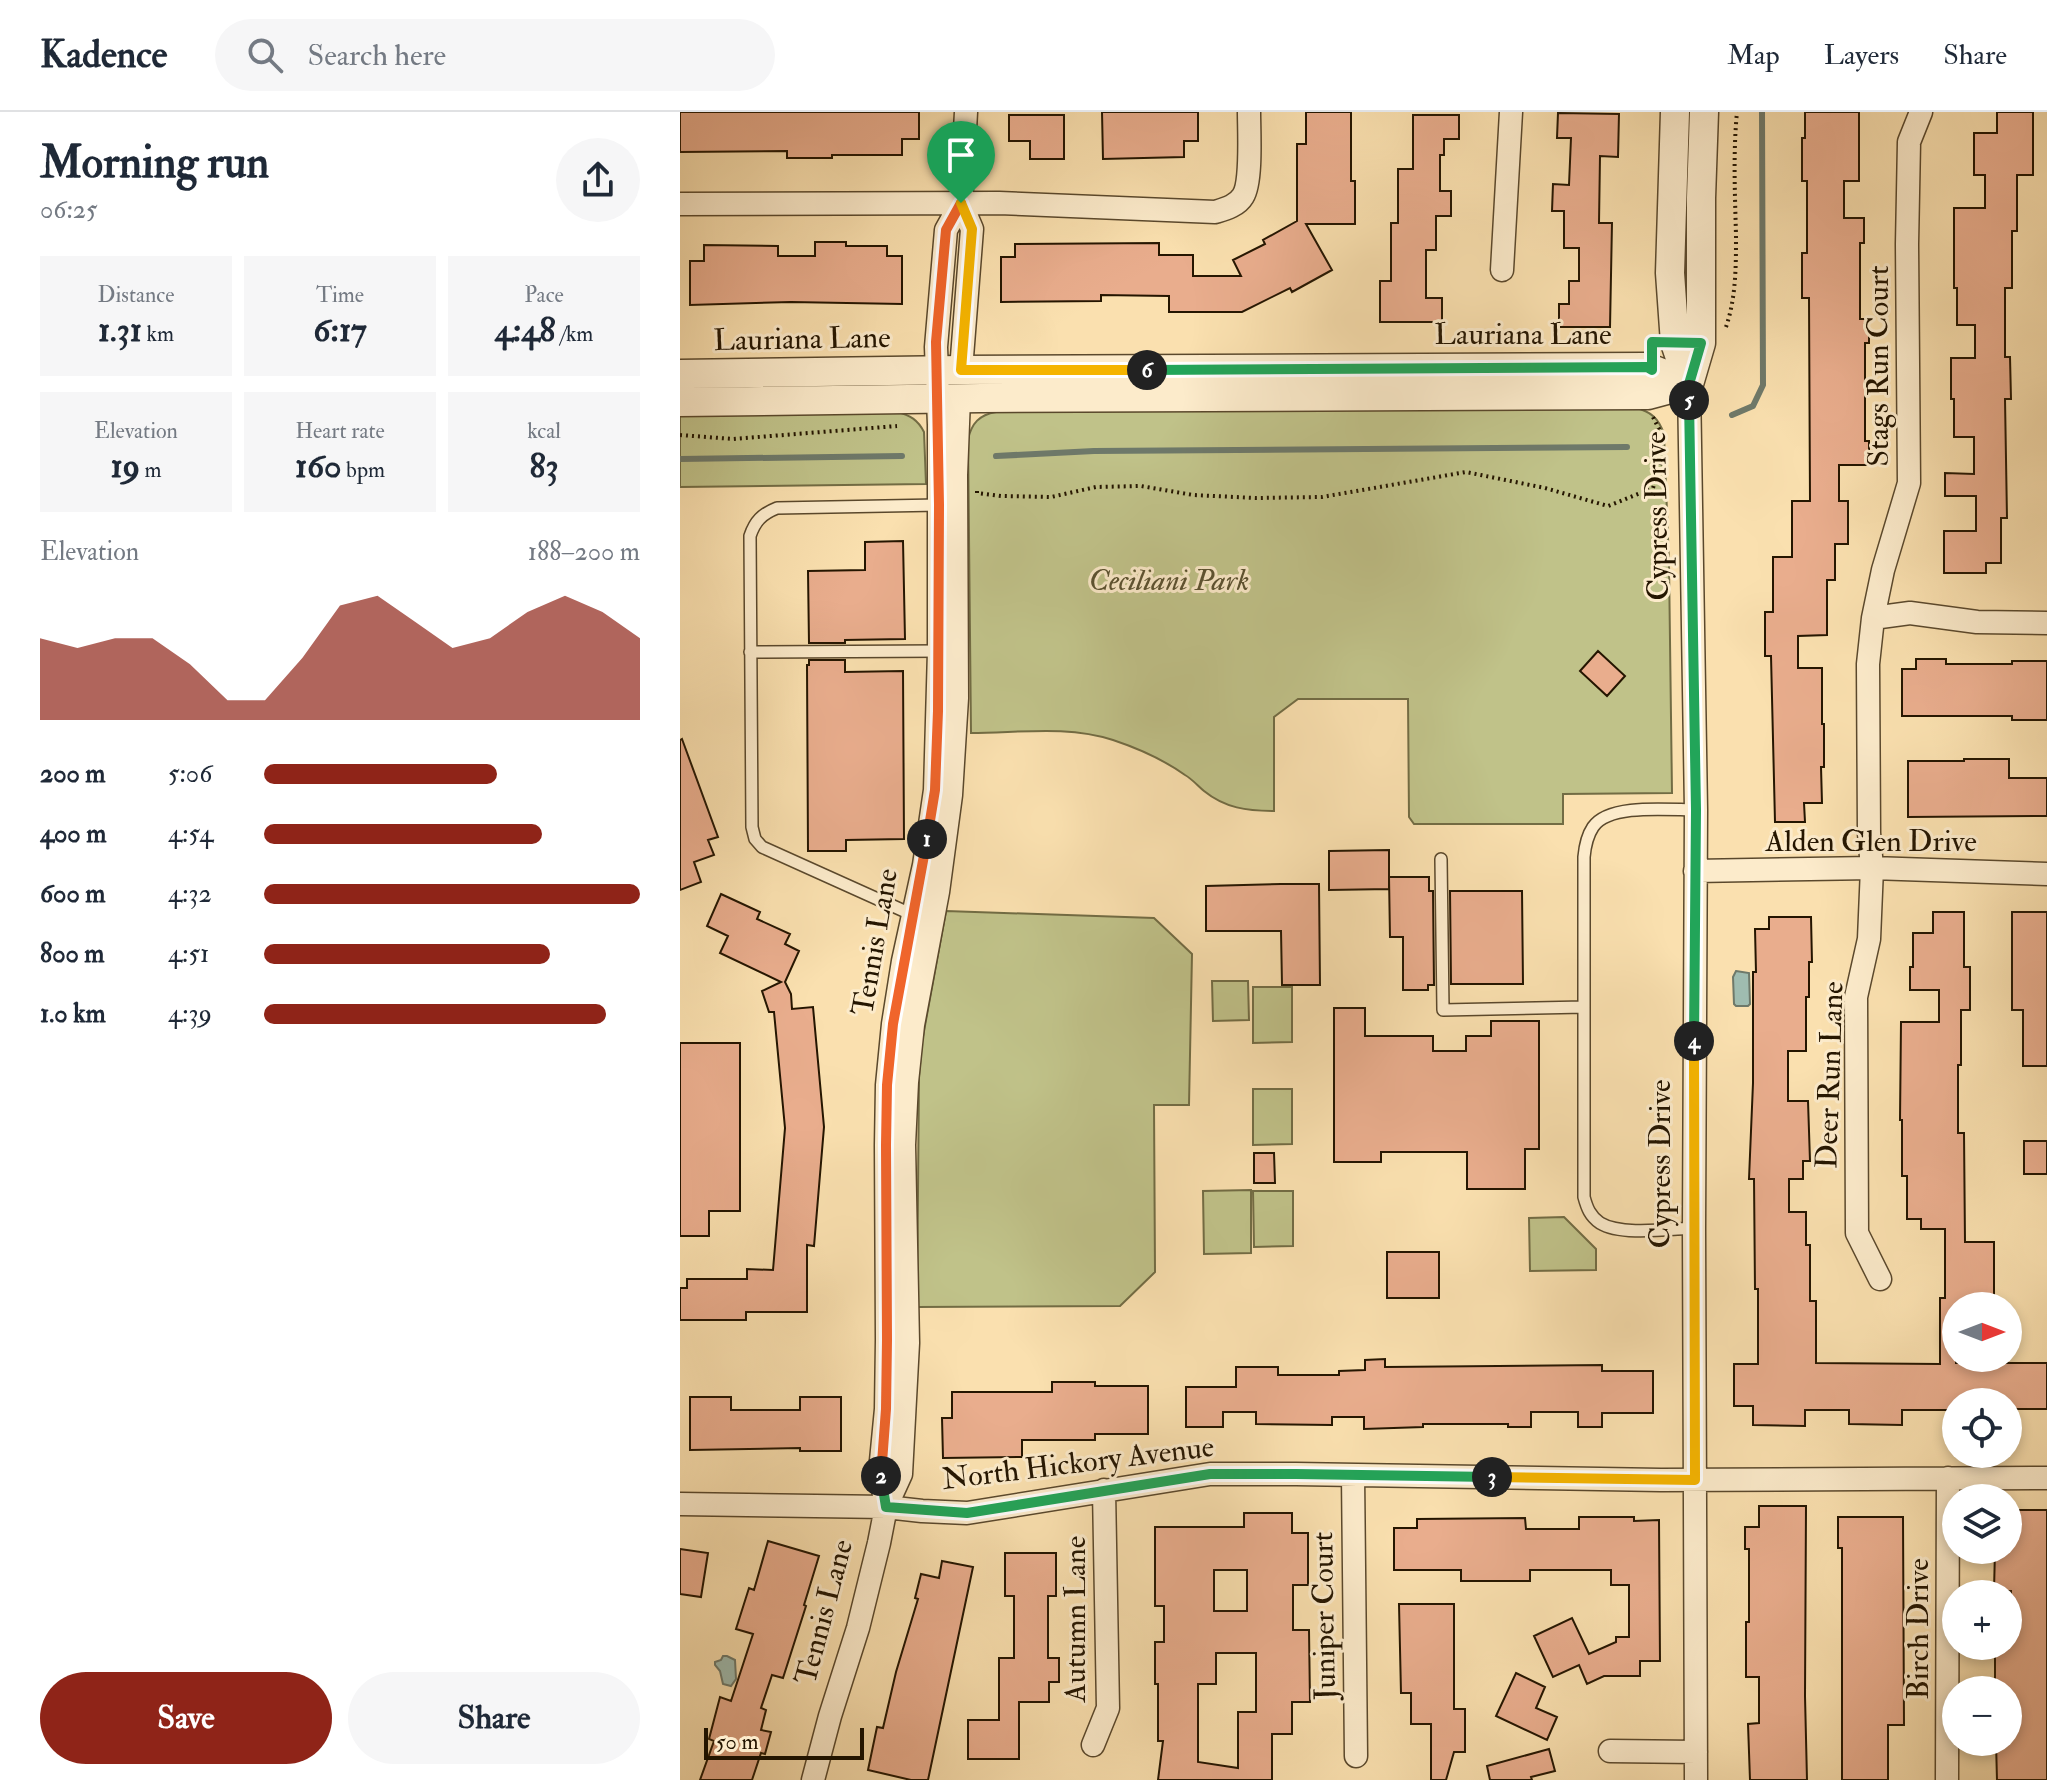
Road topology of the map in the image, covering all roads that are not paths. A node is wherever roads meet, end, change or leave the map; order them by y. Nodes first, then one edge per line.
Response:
1 (966, 112) edge
2 (1249, 112) edge
3 (1511, 112) edge
4 (1675, 112) edge
5 (1704, 112) edge
6 (1921, 112) edge
7 (961, 203) junction
8 (680, 204) edge
9 (1502, 270) dead end
10 (680, 374) edge
11 (1689, 384) junction
12 (947, 392) junction
13 (680, 402) edge
14 (939, 505) junction
15 (1873, 618) junction
16 (2047, 623) edge
17 (948, 651) junction
18 (750, 652) junction
19 (1696, 810) junction
20 (1441, 859) dead end
21 (1872, 868) junction
22 (1695, 871) junction
23 (2047, 874) edge
24 (913, 915) junction
25 (1584, 1007) junction
26 (1694, 1228) junction
27 (1880, 1279) dead end
28 (1353, 1475) junction
29 (1948, 1478) junction
30 (2047, 1478) edge
31 (1695, 1480) junction
32 (1104, 1490) junction
33 (680, 1504) edge
34 (886, 1507) junction
35 (1093, 1745) dead end
36 (1610, 1751) dead end
37 (1696, 1752) junction
38 (1356, 1756) dead end
39 (813, 1780) edge
40 (1696, 1780) edge
41 (1947, 1780) edge

1 - 7 street, Tennis Lane
2 - 7 street
3 - 9 street
4 - 11 street, Cypress Drive
5 - 11 street, Cypress Drive
6 - 15 street, Stags Run Court
7 - 8 street
7 - 12 street, Tennis Lane
10 - 12 street, Lauriana Lane
11 - 12 street, Lauriana Lane
11 - 12 street, Lauriana Lane
11 - 19 street, Cypress Drive
12 - 13 street, Lauriana Lane
12 - 14 street, Tennis Lane
12 - 17 street, Tennis Lane
14 - 17 street, Tennis Lane
14 - 18 lane
15 - 16 street
15 - 21 street, Stags Run Court
17 - 18 lane
17 - 24 street, Tennis Lane
17 - 34 street, Tennis Lane
18 - 24 lane
19 - 22 street, Cypress Drive
19 - 25 lane
20 - 25 lane
21 - 22 street, Alden Glen Drive
21 - 23 street, Alden Glen Drive
21 - 27 street, Deer Run Lane
22 - 26 street, Cypress Drive
24 - 34 street, Tennis Lane
25 - 26 lane
26 - 31 street, Cypress Drive
28 - 31 street, North Hickory Avenue
28 - 32 street, North Hickory Avenue
28 - 38 street, Juniper Court
29 - 30 street, North Hickory Avenue
29 - 31 street, North Hickory Avenue
29 - 41 street, Birch Drive
31 - 37 street, Cypress Drive
32 - 34 street, North Hickory Avenue
32 - 35 street, Autumn Lane
33 - 34 street, North Hickory Avenue
34 - 39 street, Tennis Lane
36 - 37 street
37 - 40 street, Cypress Drive

